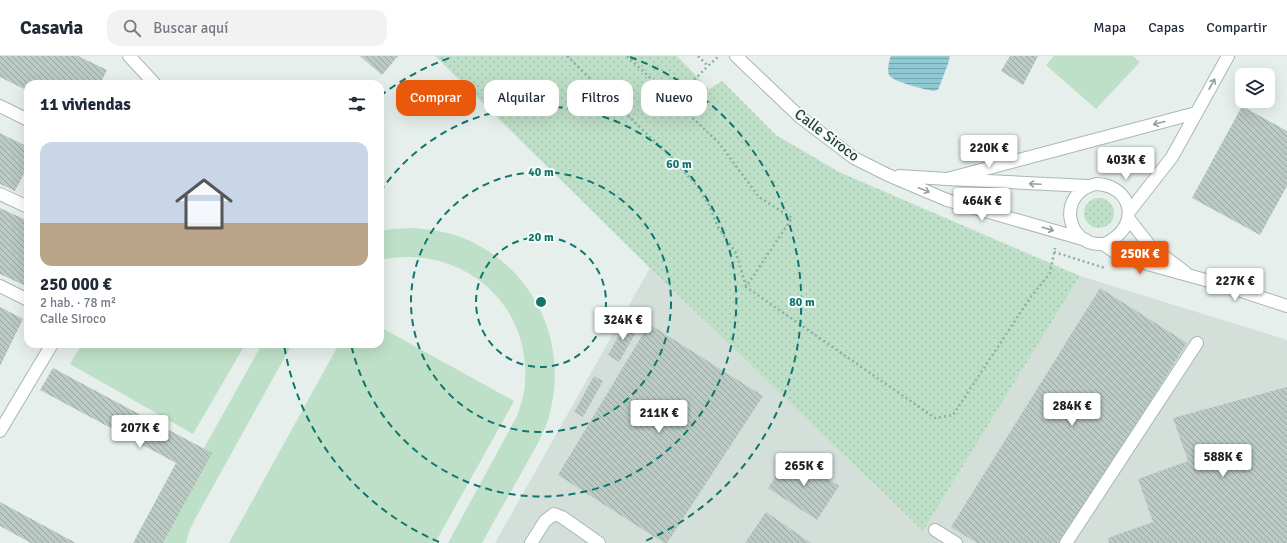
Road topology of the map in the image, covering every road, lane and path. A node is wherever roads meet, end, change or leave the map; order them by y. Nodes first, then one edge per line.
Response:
1 (130, 56) edge
2 (567, 56) edge
3 (627, 56) edge
4 (698, 56) edge
5 (719, 56) edge
6 (736, 56) edge
7 (1228, 56) edge
8 (708, 66) junction
9 (151, 80) edge
10 (652, 80) edge
11 (694, 80) edge
12 (0, 106) edge
13 (1196, 112) junction
14 (689, 116) edge
15 (24, 118) edge
16 (888, 175) junction
17 (947, 179) junction
18 (1088, 186) junction
19 (0, 194) edge
20 (24, 206) edge
21 (1128, 215) junction
22 (1058, 232) junction
23 (1086, 240) junction
24 (1103, 244) junction
25 (1190, 276) junction
26 (0, 286) edge
27 (746, 287) junction
28 (24, 298) edge
29 (1287, 306) edge
30 (1197, 343) dead end
31 (50, 348) edge
32 (0, 431) edge
33 (935, 530) dead end
34 (531, 543) edge
35 (599, 543) edge
36 (956, 543) edge
37 (1066, 543) edge

1 - 9 street
2 - 27 path
3 - 10 path
4 - 8 path
5 - 8 path
6 - 16 street, Calle Siroco
13 -> 7 street
8 - 11 path
12 - 15 street
13 -> 17 street
13 - 21 street
14 - 27 path
16 - 17 street, Calle Siroco
16 -> 22 street, Calle Siroco
18 -> 17 street, Calle Siroco
18 - 21 street
18 - 23 street
19 - 20 street
21 - 24 street
21 - 25 street
22 - 23 street, Calle Siroco
22 - 27 path
23 - 24 street
24 - 25 street
25 - 29 street
26 - 28 street
30 - 37 street
31 - 32 street
33 - 36 street
34 - 35 street

